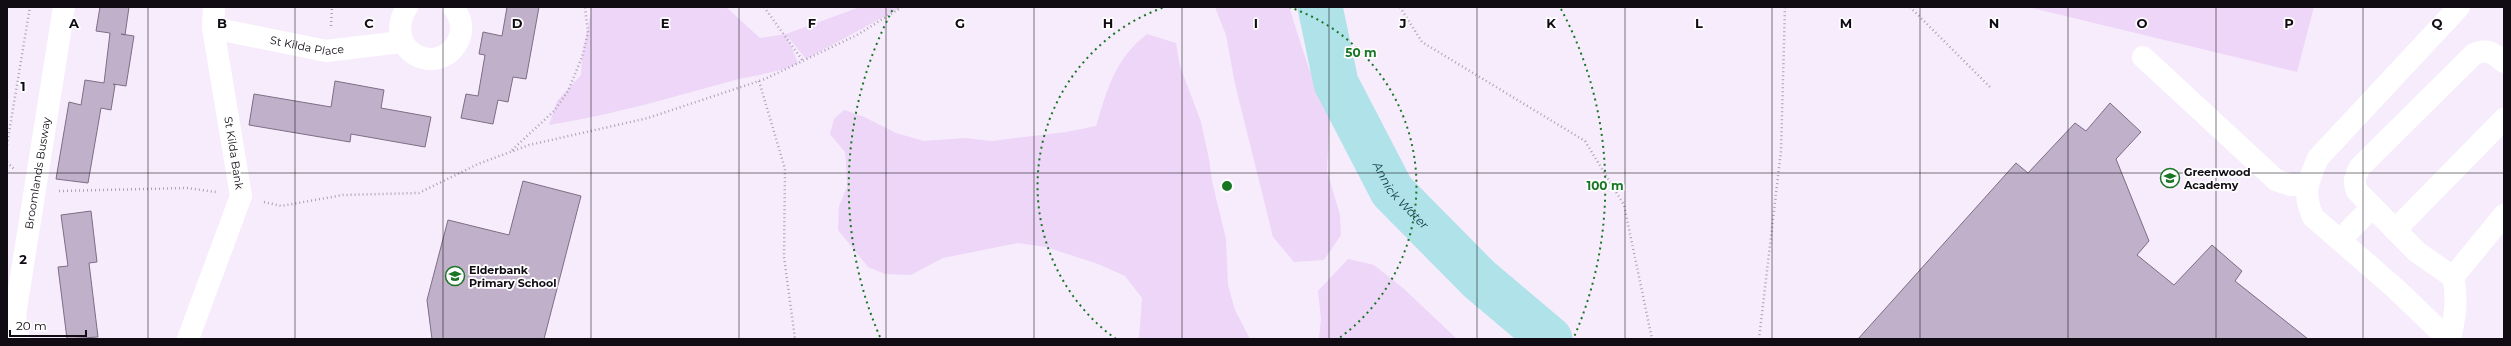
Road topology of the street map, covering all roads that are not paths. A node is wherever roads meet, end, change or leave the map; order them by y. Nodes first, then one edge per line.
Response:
1 (64, 7) edge
2 (407, 7) edge
3 (453, 7) edge
4 (2460, 7) edge
5 (214, 17) edge
6 (401, 42) junction
7 (2143, 57) dead end
8 (2504, 62) edge
9 (2504, 119) edge
10 (2307, 184) junction
11 (2372, 207) junction
12 (2504, 214) edge
13 (2395, 230) junction
14 (2340, 240) junction
15 (2452, 278) junction
16 (19, 339) edge
17 (188, 339) edge
18 (2449, 339) edge

1 - 16 street, Broomlands Busway
2 - 6 street
3 - 6 street
4 - 10 street
5 - 6 street, St Kilda Place
5 - 17 street, St Kilda Bank
7 - 10 street
8 - 11 street
9 - 13 street
10 - 14 street
11 - 13 street
11 - 14 street
12 - 15 street
13 - 15 street
14 - 18 street
15 - 18 street

